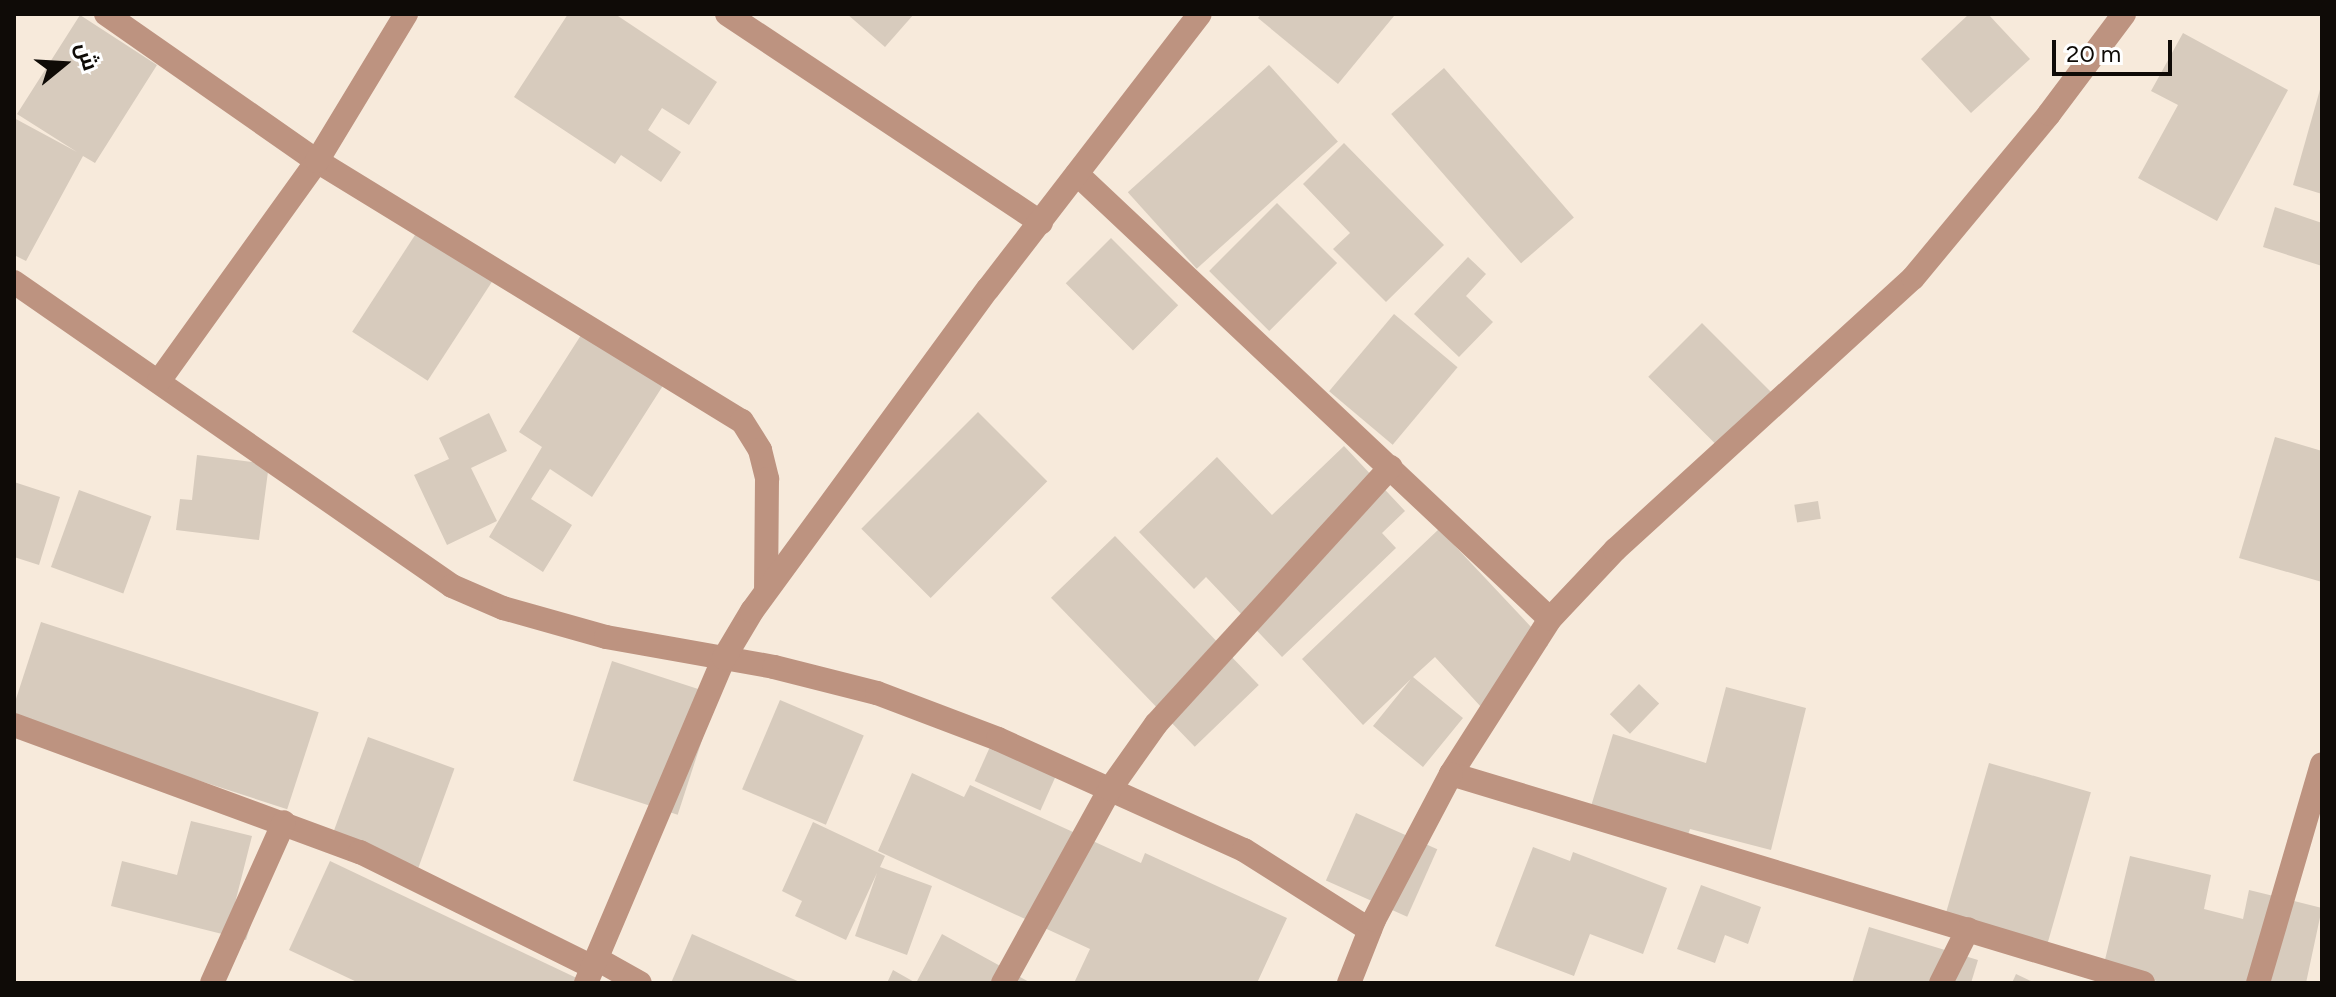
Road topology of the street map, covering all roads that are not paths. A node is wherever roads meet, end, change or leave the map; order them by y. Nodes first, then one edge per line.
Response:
1 (106, 14) edge
2 (406, 14) edge
3 (727, 14) edge
4 (1200, 14) edge
5 (2124, 14) edge
6 (317, 161) junction
7 (1077, 174) junction
8 (1041, 223) junction
9 (14, 282) edge
10 (159, 381) junction
11 (1391, 467) junction
12 (766, 590) junction
13 (1550, 619) junction
14 (724, 658) junction
15 (14, 725) edge
16 (2322, 764) edge
17 (1451, 774) junction
18 (1110, 789) junction
19 (284, 822) junction
20 (1968, 929) junction
21 (1370, 930) junction
22 (592, 970) edge
23 (212, 983) edge
24 (640, 983) edge
25 (1003, 983) edge
26 (1349, 983) edge
27 (1941, 983) edge
28 (2143, 983) edge
29 (2258, 983) edge

1 - 6 street
2 - 6 street
3 - 8 street
4 - 7 street
5 - 13 street
6 - 10 street
6 - 12 street
7 - 8 street
7 - 11 street
8 - 12 street
9 - 10 street
10 - 14 street
11 - 13 street
11 - 18 street
12 - 14 street
13 - 17 street
14 - 18 street
14 - 22 street
15 - 19 street
16 - 29 street
17 - 20 street
17 - 21 street
18 - 21 street
18 - 25 street
19 - 22 street
19 - 23 street
20 - 27 street
20 - 28 street
21 - 26 street
22 - 24 street

